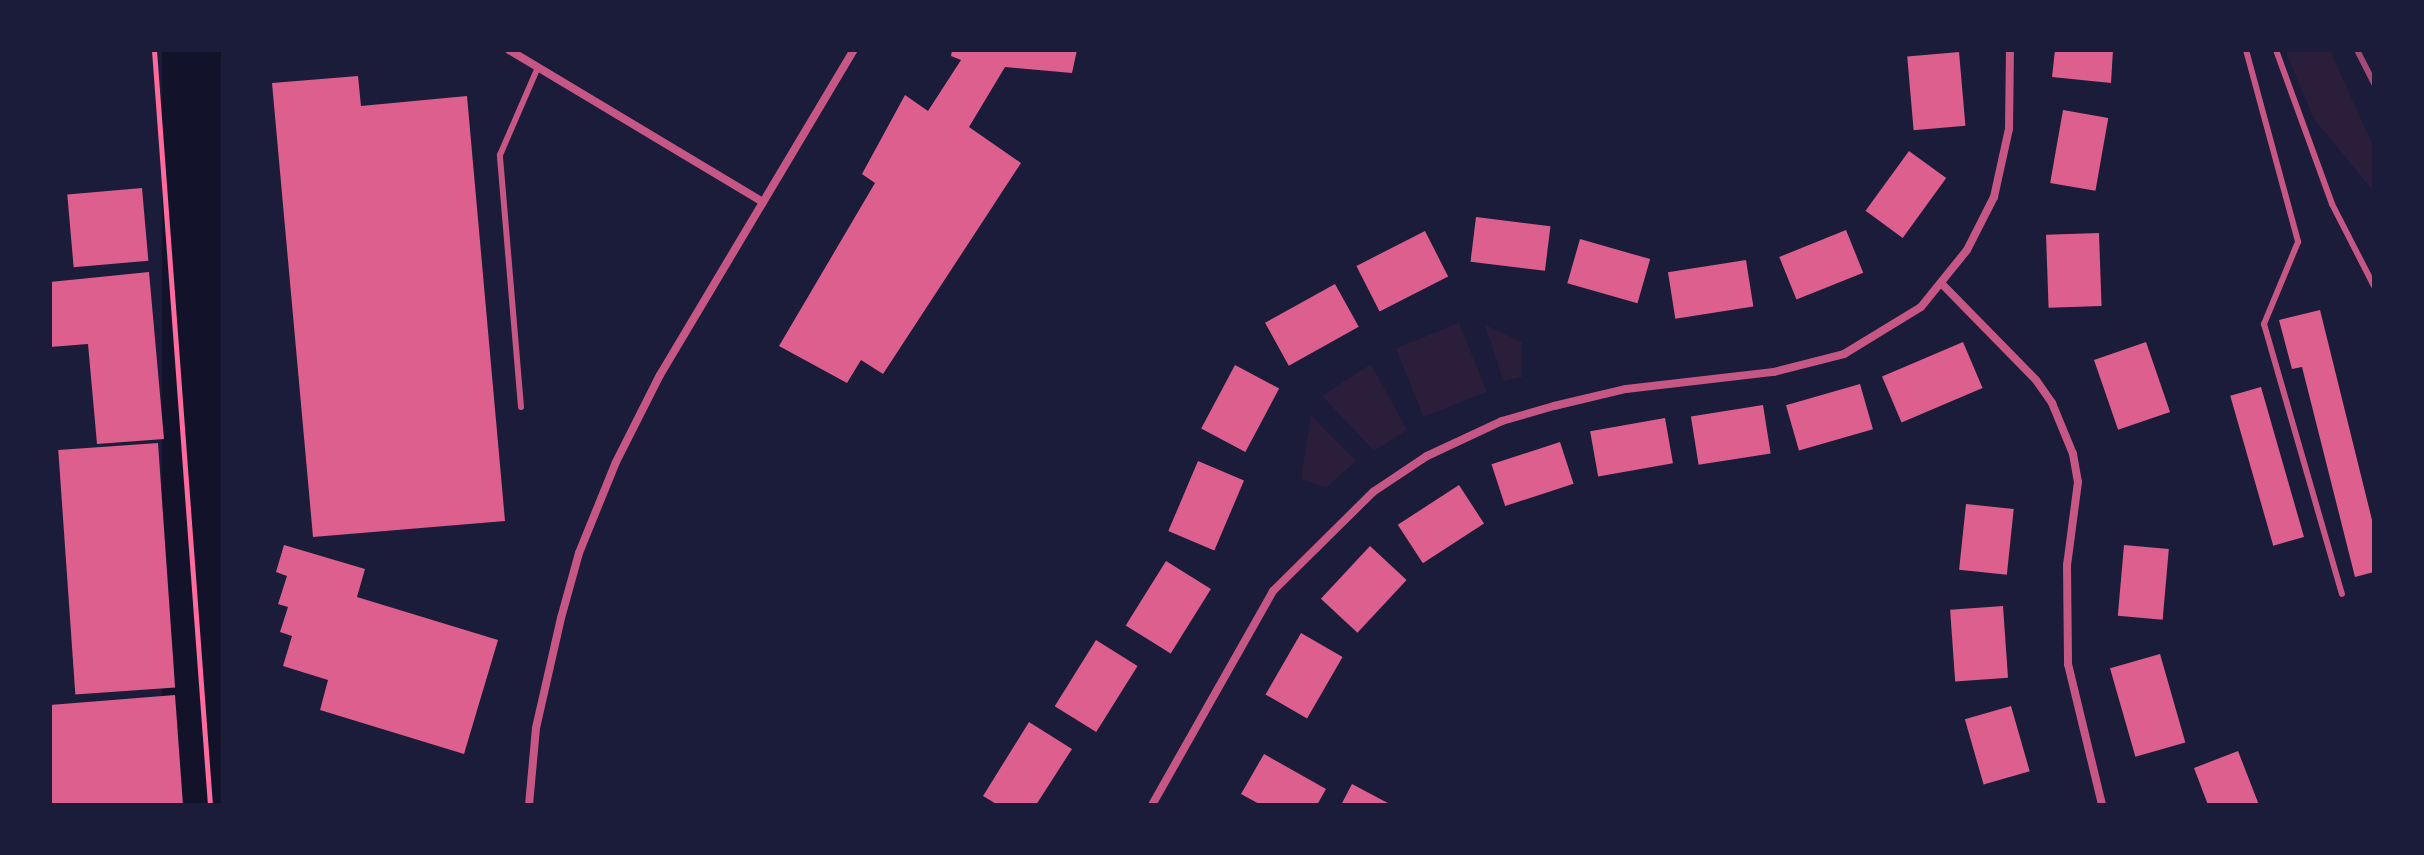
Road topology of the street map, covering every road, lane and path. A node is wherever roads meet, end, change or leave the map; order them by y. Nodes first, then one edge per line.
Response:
1 (154, 50) edge
2 (509, 50) edge
3 (854, 50) edge
4 (2010, 50) edge
5 (2246, 50) edge
6 (2276, 50) edge
7 (538, 67) junction
8 (763, 202) junction
9 (1942, 284) junction
10 (2374, 286) edge
11 (521, 407) dead end
12 (2342, 594) dead end
13 (210, 805) edge
14 (529, 805) edge
15 (1152, 805) edge
16 (2102, 805) edge

1 - 13 path
2 - 7 street
3 - 8 street
4 - 9 street
5 - 12 lane
6 - 10 lane
7 - 8 street
7 - 11 lane
8 - 14 street
9 - 15 street
9 - 16 street

